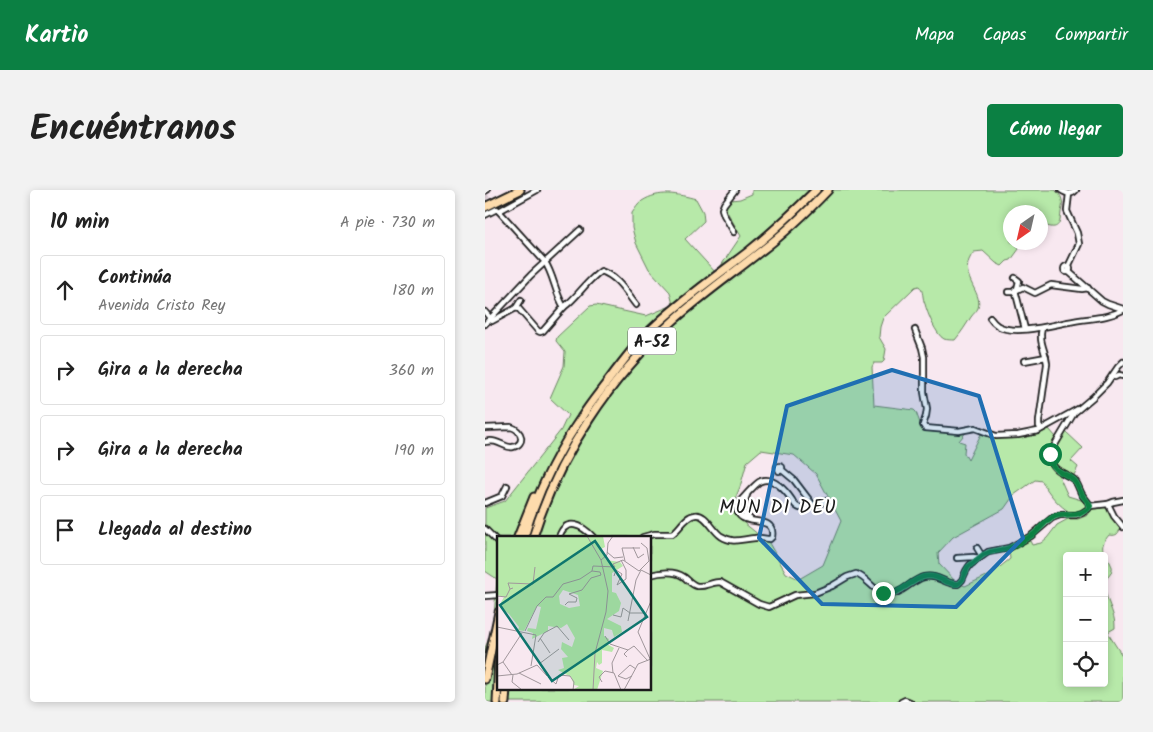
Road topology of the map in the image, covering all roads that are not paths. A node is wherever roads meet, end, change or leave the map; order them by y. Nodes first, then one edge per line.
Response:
1 (511, 190) edge
2 (520, 190) edge
3 (537, 190) edge
4 (735, 190) edge
5 (816, 190) edge
6 (828, 190) edge
7 (1061, 190) edge
8 (1076, 190) edge
9 (1069, 194) junction
10 (485, 202) edge
11 (485, 207) edge
12 (498, 210) junction
13 (485, 215) edge
14 (580, 230) dead end
15 (734, 232) dead end
16 (545, 262) junction
17 (1015, 278) dead end
18 (1088, 288) junction
19 (1016, 290) junction
20 (1008, 292) dead end
21 (521, 300) dead end
22 (636, 305) dead end
23 (564, 307) junction
24 (516, 308) junction
25 (1123, 310) edge
26 (485, 312) edge
27 (989, 318) dead end
28 (490, 319) junction
29 (485, 324) edge
30 (1042, 328) junction
31 (1025, 329) junction
32 (915, 330) dead end
33 (1046, 357) junction
34 (1024, 361) dead end
35 (1123, 362) edge
36 (1112, 376) junction
37 (1123, 376) edge
38 (1077, 409) junction
39 (581, 417) junction
40 (1071, 417) junction
41 (1061, 418) junction
42 (485, 428) edge
43 (1041, 429) junction
44 (485, 442) edge
45 (782, 470) dead end
46 (507, 486) dead end
47 (808, 498) junction
48 (1123, 500) edge
49 (827, 501) dead end
50 (485, 503) edge
51 (1108, 504) junction
52 (813, 505) junction
53 (807, 506) junction
54 (1090, 506) junction
55 (1123, 527) edge
56 (485, 529) edge
57 (518, 536) edge
58 (524, 536) edge
59 (533, 536) edge
60 (559, 536) edge
61 (592, 536) edge
62 (647, 536) edge
63 (497, 541) edge
64 (977, 548) dead end
65 (980, 557) junction
66 (957, 558) dead end
67 (651, 575) edge
68 (497, 622) edge
69 (485, 679) edge
70 (901, 702) edge
71 (910, 702) edge

1 - 10 highway
2 - 11 highway
3 - 12 street
4 - 15 street
5 - 39 highway, A-52
6 - 59 highway, A-52
7 - 9 street
8 - 9 street
9 - 18 street
12 - 13 street
12 - 16 street
14 - 16 street
16 - 23 street
16 - 28 street
17 - 19 street
18 - 19 street
18 - 25 street
19 - 20 street
19 - 31 street
21 - 24 street
22 - 23 street
23 - 24 street
24 - 28 street
25 - 30 street
26 - 28 street
27 - 31 street
28 - 29 street
30 - 31 street
30 - 33 street
32 - 43 street
33 - 34 street
33 - 43 street
35 - 36 street
36 - 37 street
36 - 38 street
38 - 40 street
38 - 41 street
39 - 57 highway
39 - 58 highway, A-52
40 - 41 street
40 - 54 street
41 - 43 street
42 - 44 street
45 - 47 street
46 - 50 street
47 - 52 street
47 - 53 street
48 - 51 street
49 - 52 street
51 - 54 street
51 - 55 street
52 - 53 street
53 - 62 street
54 - 65 street
56 - 63 street
60 - 61 street
64 - 65 street
65 - 66 street
65 - 67 street
68 - 69 highway
70 - 71 street

